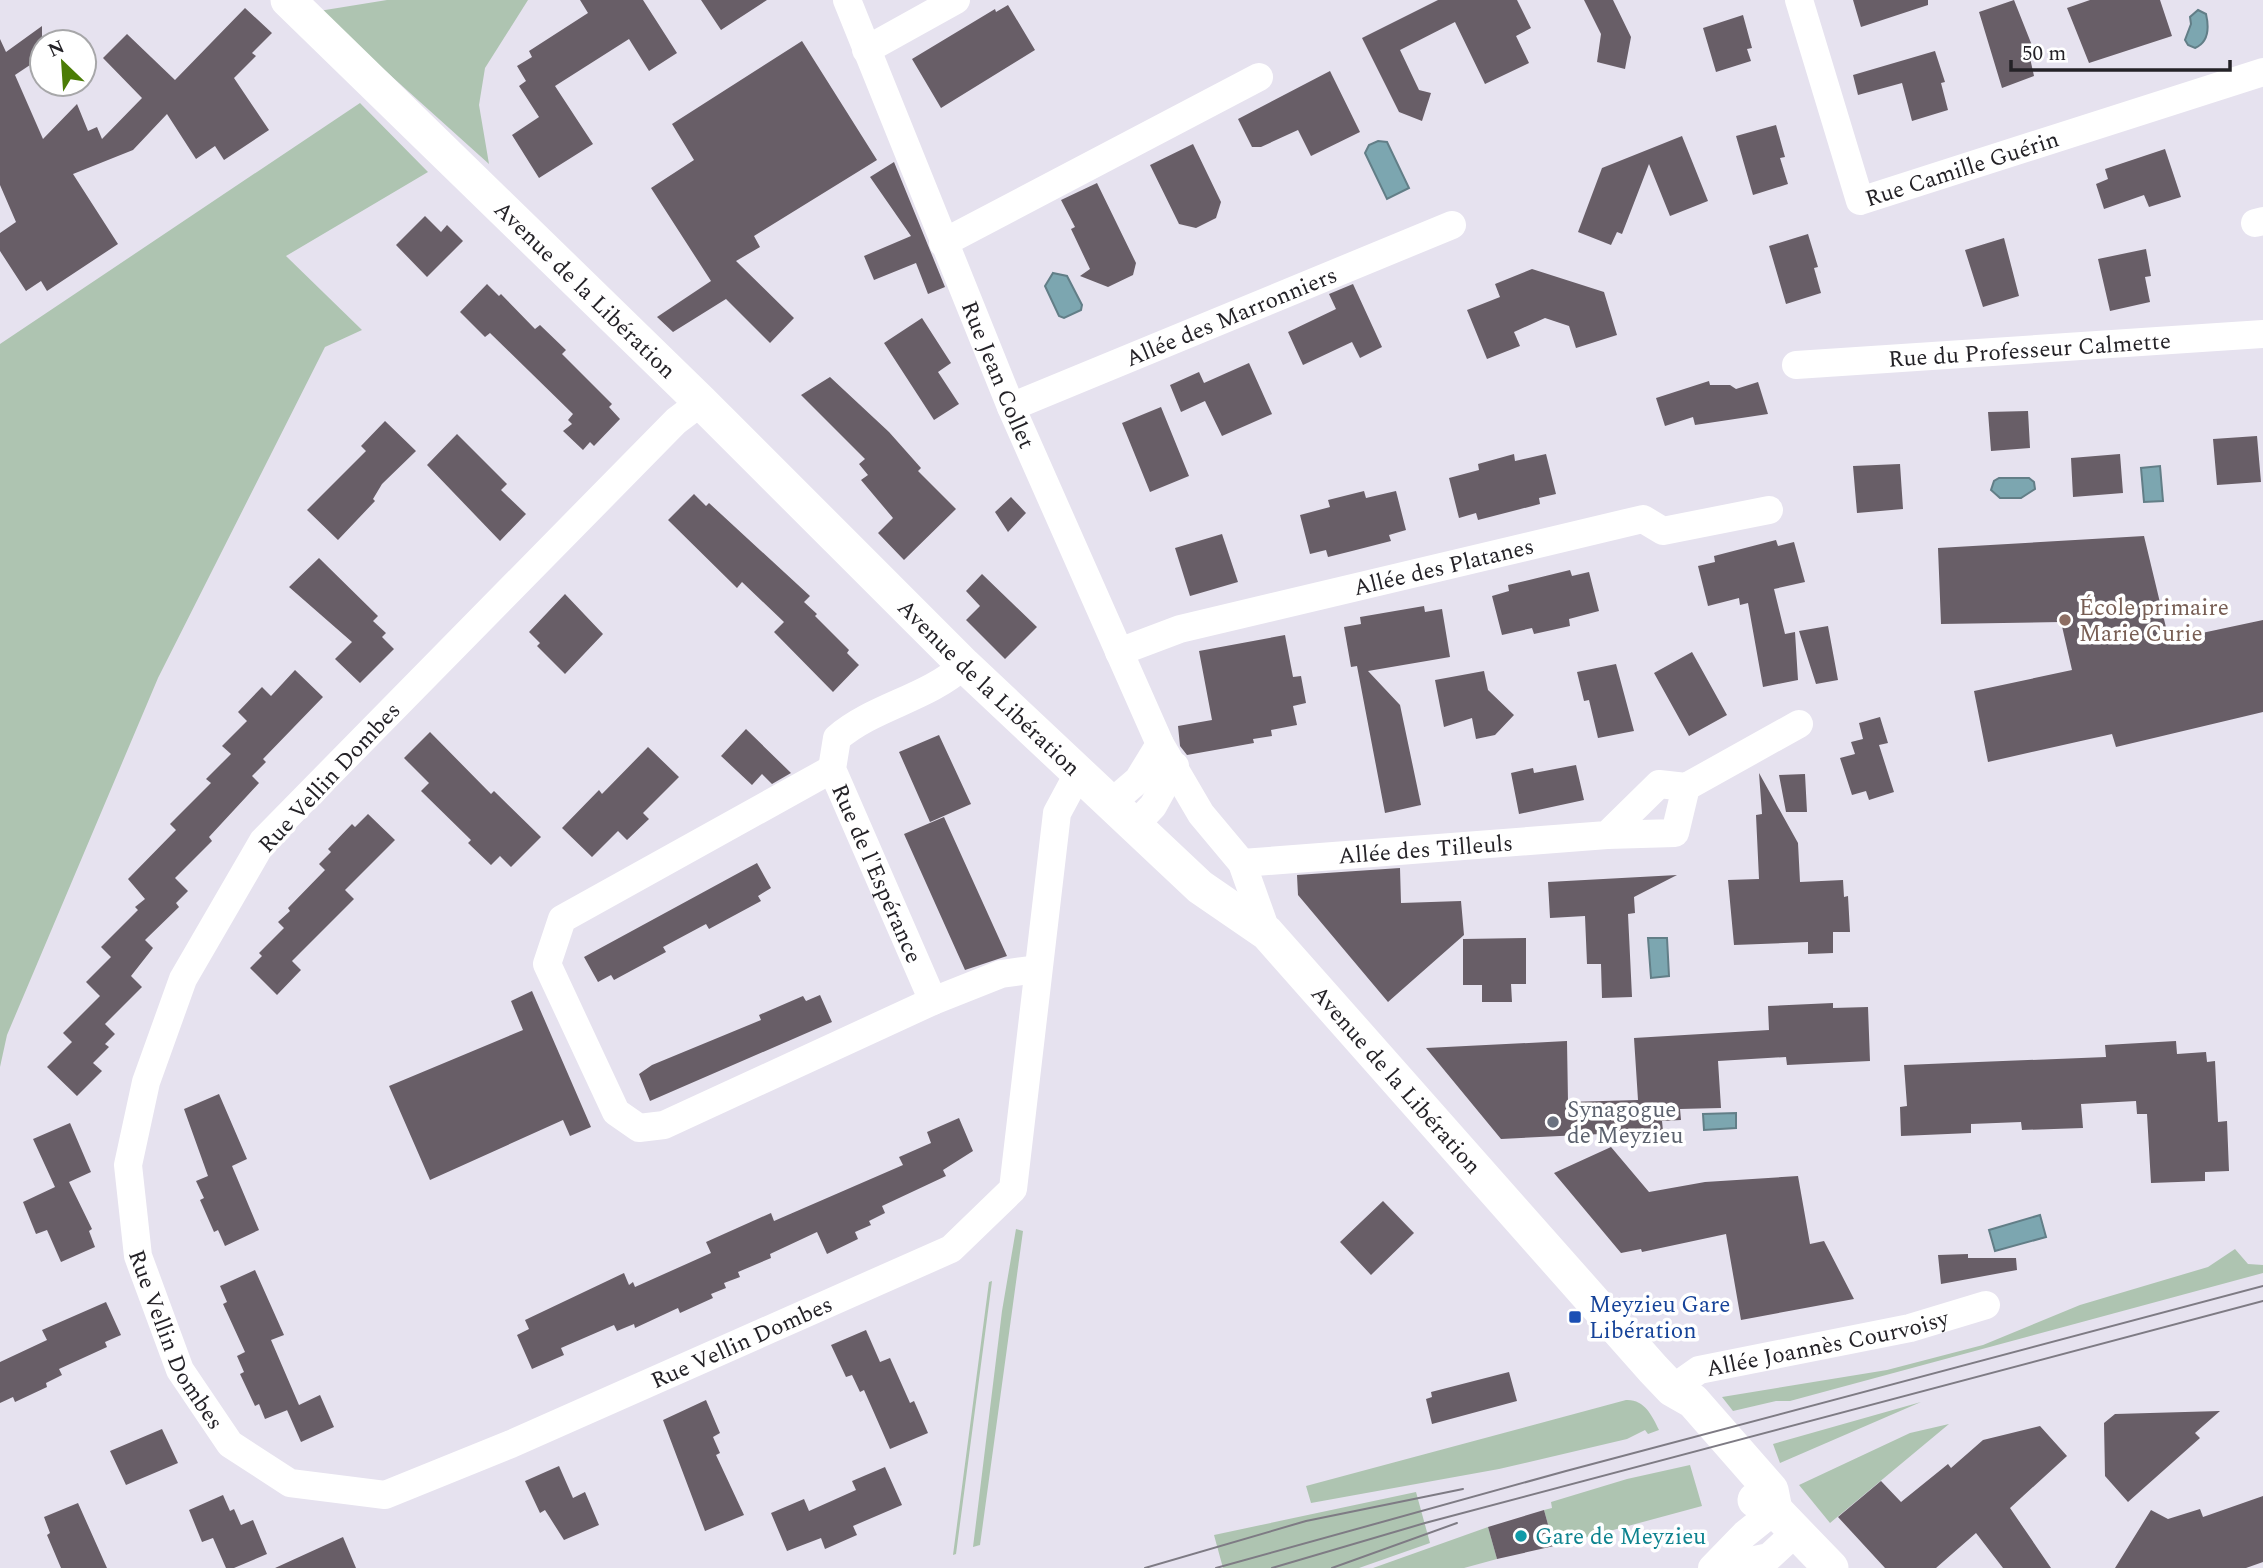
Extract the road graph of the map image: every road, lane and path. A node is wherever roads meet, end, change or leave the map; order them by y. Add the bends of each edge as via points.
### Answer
1 (288, 0) edge
2 (847, 0) edge
3 (956, 0) edge
4 (1799, 0) edge
5 (866, 50) junction
6 (2263, 72) edge
7 (1259, 77) dead end
8 (1452, 225) dead end
9 (943, 243) junction
10 (2263, 334) edge
11 (1796, 365) dead end
12 (701, 402) junction
13 (1011, 407) junction
14 (1769, 510) dead end
15 (1119, 652) junction
16 (964, 665) junction
17 (1799, 724) dead end
18 (1167, 755) junction
19 (832, 769) junction
20 (1078, 774) junction
21 (1686, 787) junction
22 (1122, 815) junction
23 (1607, 835) junction
24 (1242, 863) junction
25 (1267, 933) junction
26 (1038, 969) junction
27 (933, 1001) junction
28 (1986, 1305) dead end
29 (1672, 1389) junction
30 (1785, 1521) junction
31 (1712, 1568) edge
32 (1718, 1568) edge
33 (1831, 1568) edge

1 - 12 street, Avenue de la Libération
2 - 5 street, Rue Jean Collet
3 - 5 street
4 - 6 street, Rue Camille Guérin via 1860,201
5 - 9 street, Rue Jean Collet
7 - 9 street
8 - 13 street, Allée des Marronniers
9 - 13 street, Rue Jean Collet
10 - 11 street, Rue du Professeur Calmette
12 - 16 street, Avenue de la Libération
12 - 26 street, Rue Vellin Dombes via 676,421 263,841 183,979 146,1082 128,1165 138,1256 180,1370 230,1444 290,1483 385,1495 951,1249 1013,1189
13 - 15 street, Rue Jean Collet
14 - 15 street, Allée des Platanes via 1663,531 1643,519 1180,629
15 - 18 street, Rue Jean Collet
16 - 19 street, Rue de l'Espérance via 947,680 856,722 836,738
16 - 20 street, Avenue de la Libération
17 - 21 street
18 - 22 street via 1153,806
18 - 24 street, Rue Jean Collet via 1200,814
19 - 27 street, Rue de l'Espérance
19 - 27 street via 562,919 547,964 616,1112 639,1128 664,1125
20 - 22 street, Avenue de la Libération
20 - 26 street, Rue Vellin Dombes via 1057,813
21 - 23 street via 1659,784
21 - 23 street, Allée des Tilleuls via 1675,833
22 - 25 street, Avenue de la Libération via 1200,887
23 - 24 street, Allée des Tilleuls
24 - 25 street, Rue Jean Collet
25 - 29 street, Avenue de la Libération
26 - 27 street via 1001,974
28 - 29 street, Allée Joannès Courvoisy via 1910,1328 1699,1370
29 - 30 street, Avenue de la Libération via 1681,1413 1751,1498
30 - 31 street via 1745,1534
30 - 32 street via 1769,1557
30 - 33 street, Avenue de la Libération

